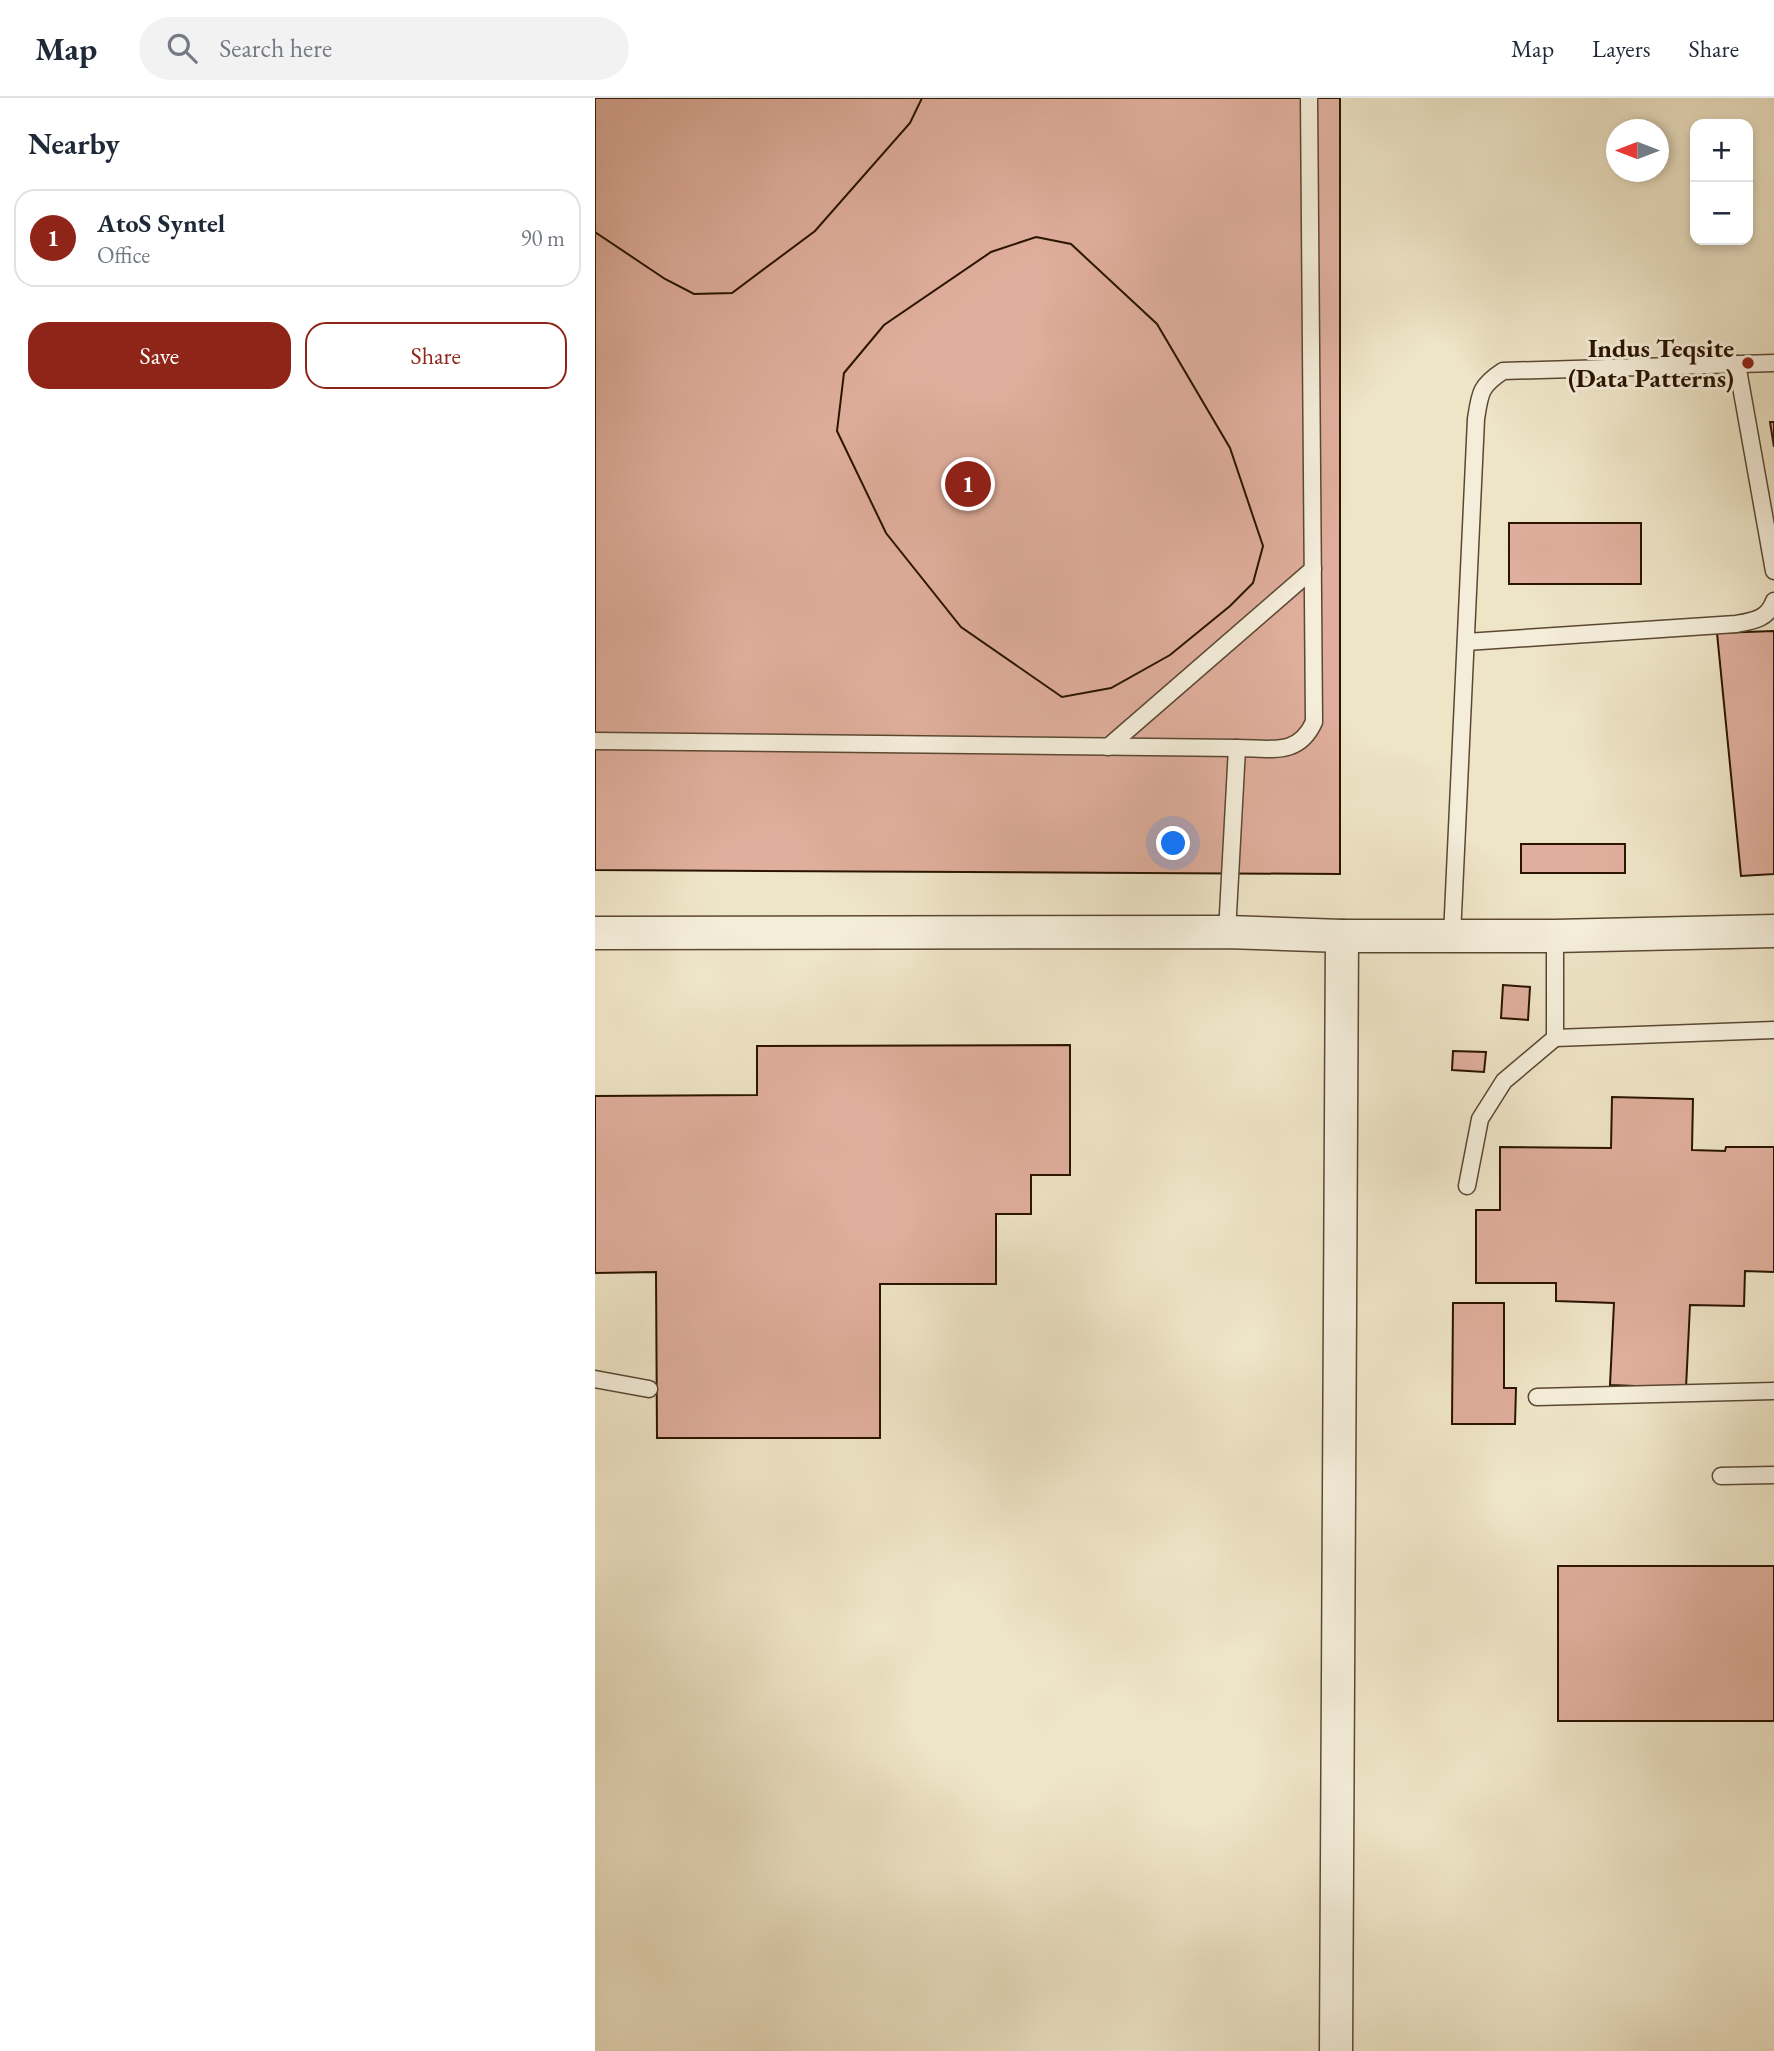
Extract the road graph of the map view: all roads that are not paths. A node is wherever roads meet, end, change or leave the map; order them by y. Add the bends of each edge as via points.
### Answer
1 (1309, 98) edge
2 (1774, 363) edge
3 (1737, 365) junction
4 (1313, 569) junction
5 (1774, 571) edge
6 (1774, 601) edge
7 (1466, 642) junction
8 (595, 741) edge
9 (1108, 747) junction
10 (1237, 748) junction
11 (1774, 931) edge
12 (1227, 932) junction
13 (595, 933) edge
14 (1342, 936) junction
15 (1452, 936) junction
16 (1555, 936) junction
17 (1774, 1031) edge
18 (1555, 1038) junction
19 (1467, 1186) dead end
20 (595, 1379) edge
21 (649, 1389) dead end
22 (1774, 1391) edge
23 (1537, 1397) dead end
24 (1774, 1475) edge
25 (1721, 1476) dead end
26 (1336, 2051) edge

1 - 4 lane
2 - 3 lane
3 - 5 lane
3 - 7 lane via 1503,371 1486,382 1476,419
4 - 9 lane
4 - 10 lane via 1314,722 1299,744
6 - 7 lane via 1759,620 1736,624
7 - 15 lane
8 - 9 lane
9 - 10 lane
10 - 12 lane
11 - 16 street
12 - 13 street
12 - 14 street
14 - 15 street
14 - 26 street
15 - 16 street
16 - 18 lane
17 - 18 lane
18 - 19 lane via 1504,1081 1480,1119
20 - 21 lane
22 - 23 lane
24 - 25 lane

